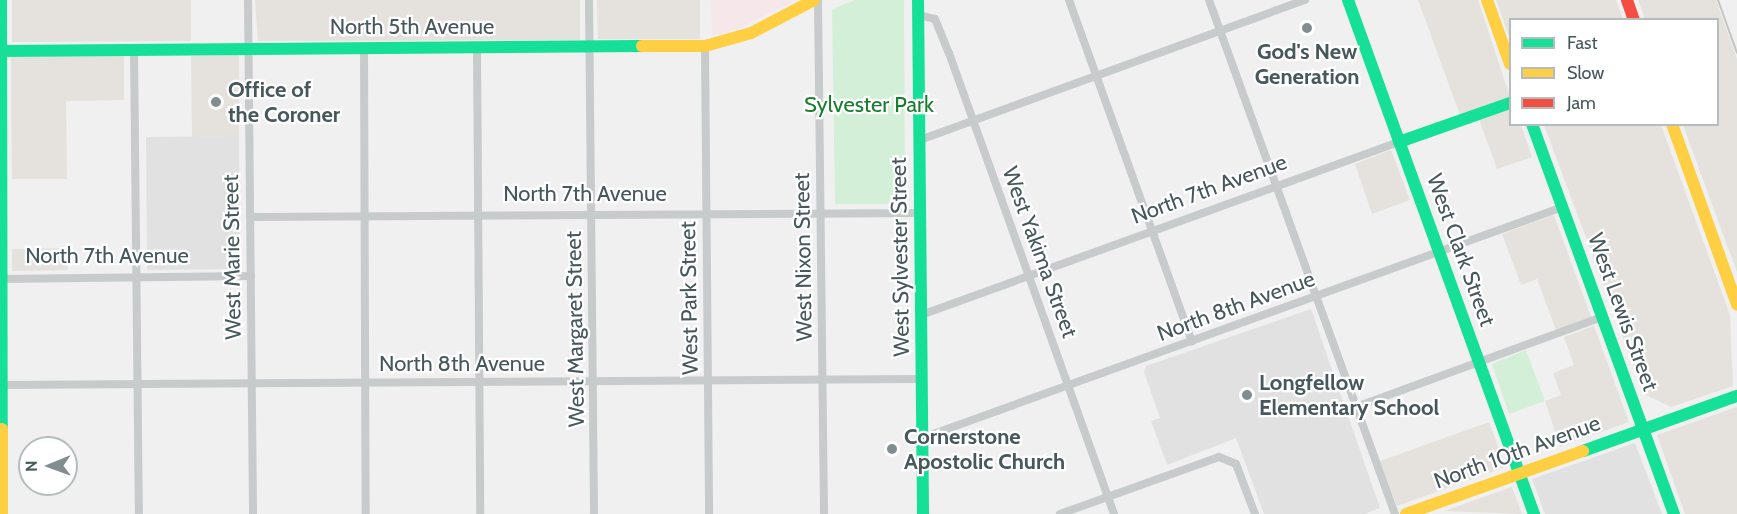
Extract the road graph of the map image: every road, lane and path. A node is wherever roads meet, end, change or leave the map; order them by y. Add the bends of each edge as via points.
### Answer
1 (2, 0) edge
2 (248, 0) edge
3 (589, 0) edge
4 (816, 0) edge
5 (918, 0) edge
6 (1069, 0) edge
7 (1209, 0) edge
8 (1305, 0) edge
9 (1348, 0) edge
10 (1487, 0) edge
11 (1627, 0) edge
12 (918, 15) junction
13 (1633, 18) edge
14 (1220, 31) junction
15 (705, 46) junction
16 (477, 47) junction
17 (590, 47) junction
18 (364, 48) junction
19 (134, 49) junction
20 (248, 49) junction
21 (0, 51) edge
22 (1509, 61) edge
23 (1096, 76) junction
24 (1509, 103) edge
25 (973, 120) junction
26 (1534, 126) edge
27 (1673, 126) edge
28 (920, 140) junction
29 (1400, 142) junction
30 (1276, 187) junction
31 (1563, 207) junction
32 (920, 213) junction
33 (820, 214) junction
34 (591, 215) junction
35 (706, 215) junction
36 (478, 216) junction
37 (364, 217) junction
38 (250, 218) junction
39 (1153, 232) junction
40 (1439, 252) junction
41 (250, 276) junction
42 (1029, 276) junction
43 (137, 277) junction
44 (1, 279) edge
45 (1316, 296) junction
46 (1737, 304) edge
47 (921, 315) junction
48 (1602, 317) junction
49 (1192, 341) junction
50 (1479, 362) junction
51 (822, 379) junction
52 (922, 379) junction
53 (708, 380) junction
54 (593, 381) junction
55 (365, 382) junction
56 (479, 382) junction
57 (252, 383) junction
58 (138, 384) junction
59 (2, 385) junction
60 (1068, 386) junction
61 (1737, 396) edge
62 (1356, 407) junction
63 (1642, 429) junction
64 (922, 438) junction
65 (1520, 473) junction
66 (1108, 497) junction
67 (1, 511) edge
68 (140, 514) edge
69 (253, 514) edge
70 (366, 514) edge
71 (480, 514) edge
72 (594, 514) edge
73 (709, 514) edge
74 (824, 514) edge
75 (923, 514) edge
76 (1060, 514) edge
77 (1114, 514) edge
78 (1255, 514) edge
79 (1395, 514) edge
80 (1406, 514) edge
81 (1534, 514) edge
82 (1674, 514) edge

1 - 21 street
2 - 20 street, West Marie Street
3 - 17 street, West Margaret Street
4 - 15 street, North 5th Avenue via 751,33
4 - 33 street, West Nixon Street
5 - 12 street, West Sylvester Street
6 - 23 street
7 - 14 street
8 - 14 street
9 - 29 street, West Clark Street
10 - 22 street
11 - 13 street
12 - 25 street, West Yakima Street via 935,19
12 - 28 street, West Sylvester Street
14 - 23 street
14 - 30 street
15 - 17 street, North 5th Avenue
15 - 35 street, West Park Street
16 - 17 street, North 5th Avenue
16 - 18 street, North 5th Avenue
16 - 36 street
17 - 34 street, West Margaret Street
18 - 20 street, North 5th Avenue
18 - 37 street
19 - 20 street, North 5th Avenue
19 - 21 street, North 5th Avenue
19 - 43 street
20 - 38 street, West Marie Street
21 - 44 street
23 - 25 street
23 - 39 street
24 - 29 street, North 7th Avenue
25 - 28 street
25 - 42 street, West Yakima Street
26 - 31 street, West Lewis Street
27 - 46 street
28 - 32 street, West Sylvester Street
29 - 30 street, North 7th Avenue
29 - 40 street, West Clark Street
30 - 39 street, North 7th Avenue
30 - 45 street
31 - 40 street, North 8th Avenue
31 - 48 street, West Lewis Street
32 - 33 street, North 7th Avenue
32 - 47 street, West Sylvester Street
33 - 35 street, North 7th Avenue
33 - 51 street, West Nixon Street
34 - 35 street, North 7th Avenue
34 - 36 street, North 7th Avenue
34 - 54 street, West Margaret Street
35 - 53 street, West Park Street
36 - 37 street, North 7th Avenue
36 - 56 street
37 - 38 street, North 7th Avenue
37 - 55 street
38 - 41 street, West Marie Street
39 - 42 street, North 7th Avenue
39 - 49 street
40 - 45 street, North 8th Avenue
40 - 50 street, West Clark Street
41 - 43 street, North 7th Avenue
41 - 57 street, West Marie Street
42 - 47 street, North 7th Avenue
42 - 60 street, West Yakima Street
43 - 44 street, North 7th Avenue
43 - 58 street
44 - 59 street
45 - 49 street, North 8th Avenue
45 - 62 street
47 - 52 street, West Sylvester Street
48 - 50 street
48 - 63 street, West Lewis Street
49 - 60 street, North 8th Avenue
50 - 62 street
50 - 65 street, West Clark Street
51 - 52 street, North 8th Avenue
51 - 53 street, North 8th Avenue
51 - 74 street, West Nixon Street
52 - 64 street, West Sylvester Street
53 - 54 street, North 8th Avenue
53 - 73 street, West Park Street
54 - 56 street, North 8th Avenue
54 - 72 street, West Margaret Street
55 - 56 street, North 8th Avenue
55 - 57 street, North 8th Avenue
55 - 70 street
56 - 71 street
57 - 58 street, North 8th Avenue
57 - 69 street, West Marie Street
58 - 59 street, North 8th Avenue
58 - 68 street
59 - 67 street
60 - 64 street, North 8th Avenue
60 - 66 street, West Yakima Street
61 - 63 street, North 10th Avenue
62 - 79 street
63 - 65 street, North 10th Avenue
63 - 82 street, West Lewis Street
64 - 75 street, West Sylvester Street
65 - 80 street, North 10th Avenue
65 - 81 street, West Clark Street
66 - 76 street
66 - 77 street, West Yakima Street
66 - 78 street via 1215,458 1229,459 1238,469

